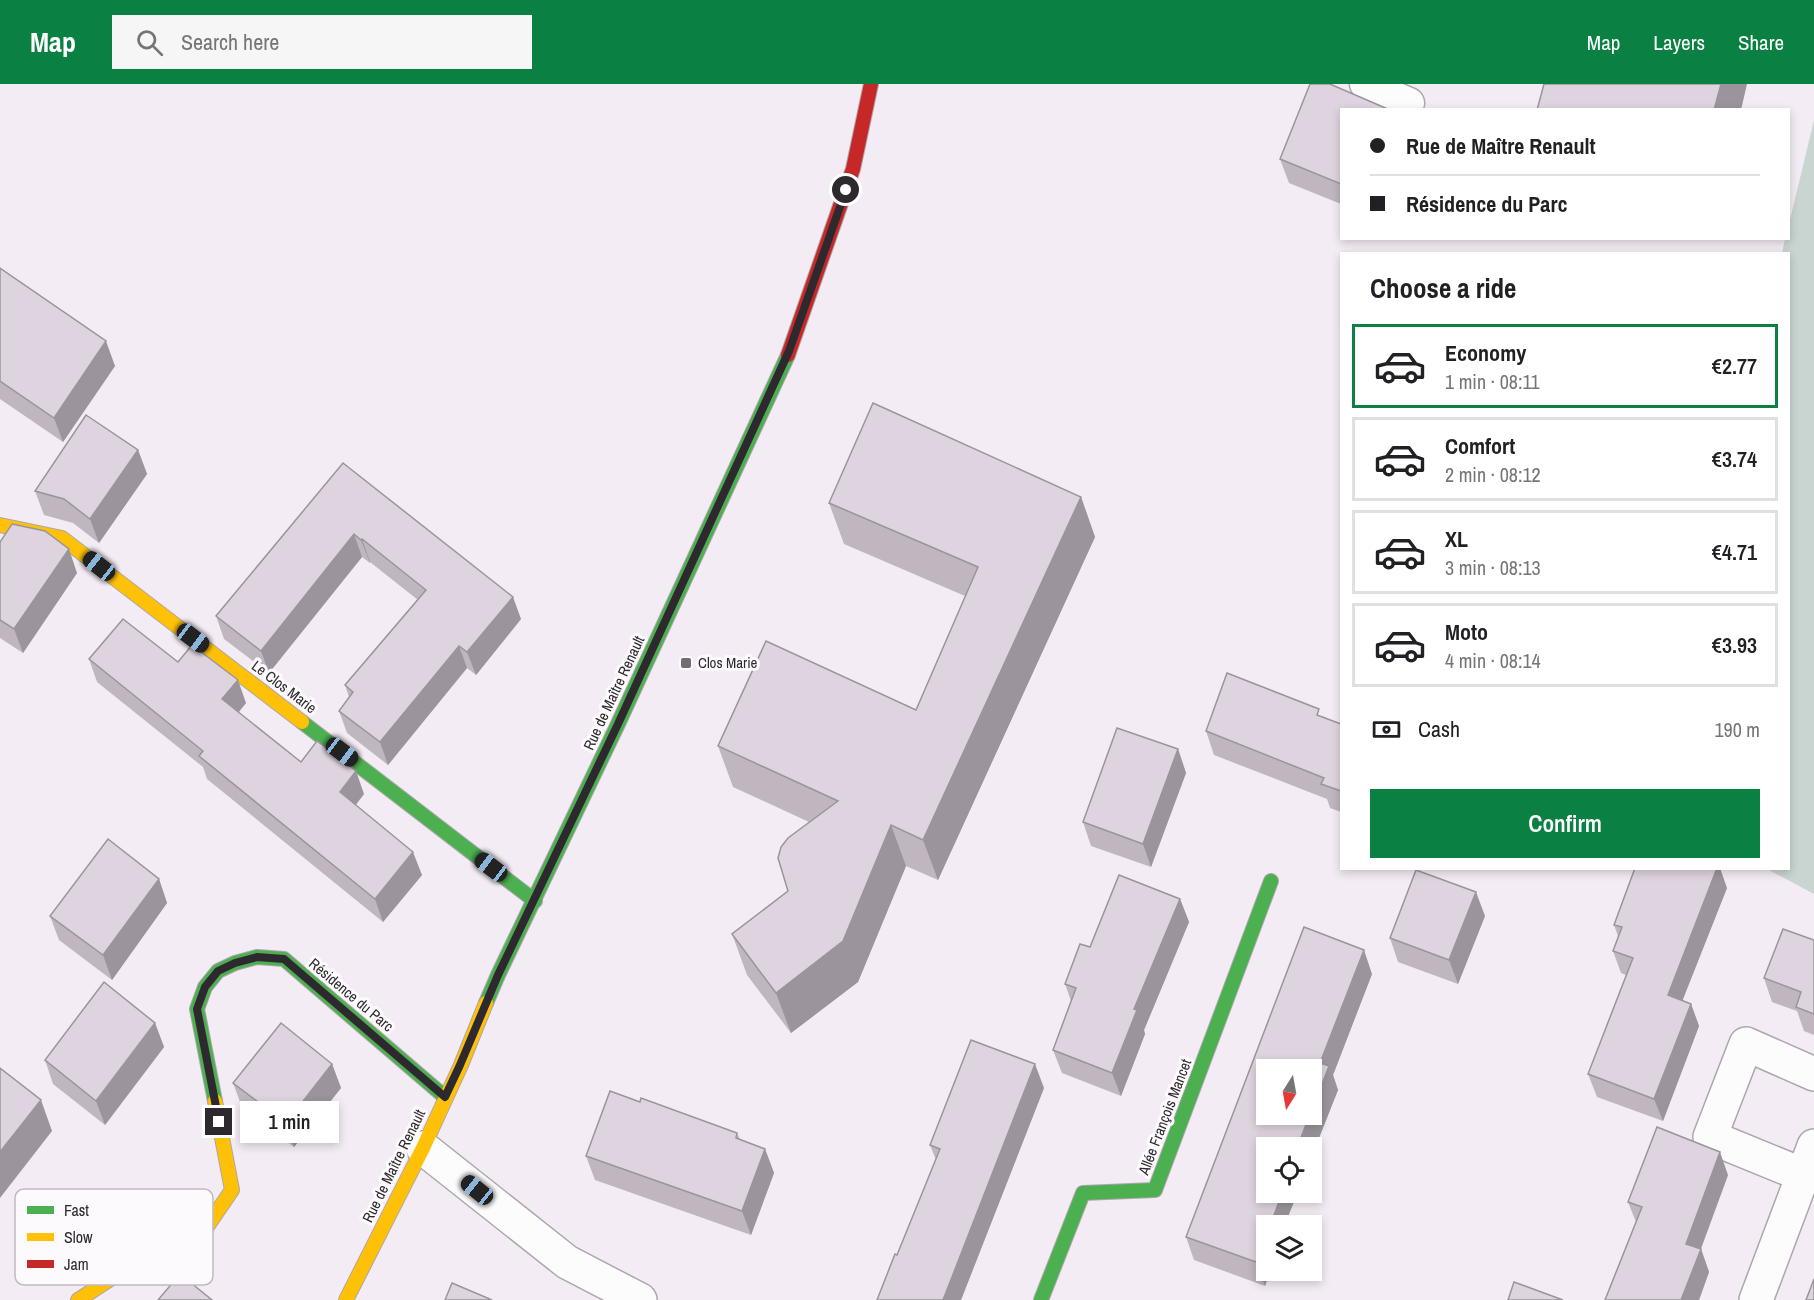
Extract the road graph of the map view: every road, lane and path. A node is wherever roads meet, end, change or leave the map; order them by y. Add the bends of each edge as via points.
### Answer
1 (871, 84) edge
2 (1365, 84) edge
3 (1409, 103) dead end
4 (0, 525) edge
5 (1271, 881) dead end
6 (535, 901) junction
7 (1814, 1074) edge
8 (445, 1097) junction
9 (423, 1148) junction
10 (1808, 1160) edge
11 (213, 1219) edge
12 (101, 1285) edge
13 (78, 1300) edge
14 (346, 1300) edge
15 (640, 1300) edge
16 (1041, 1300) edge
17 (1756, 1300) edge

1 - 6 street, Rue de Maître Renault via 853,170 789,351
2 - 3 lane
4 - 6 street, Le Clos Marie via 62,538
5 - 16 street, Allée François Mancet via 1155,1190 1083,1193
6 - 8 street, Rue de Maître Renault
7 - 10 street via 1746,1044 1710,1137
8 - 9 street, Rue de Maître Renault
8 - 11 street, Résidence du Parc via 284,959 257,957 218,971 205,987 197,1009 232,1191
9 - 14 street, Rue de Maître Renault
9 - 15 street via 567,1262
10 - 17 street
12 - 13 street, Résidence du Parc

